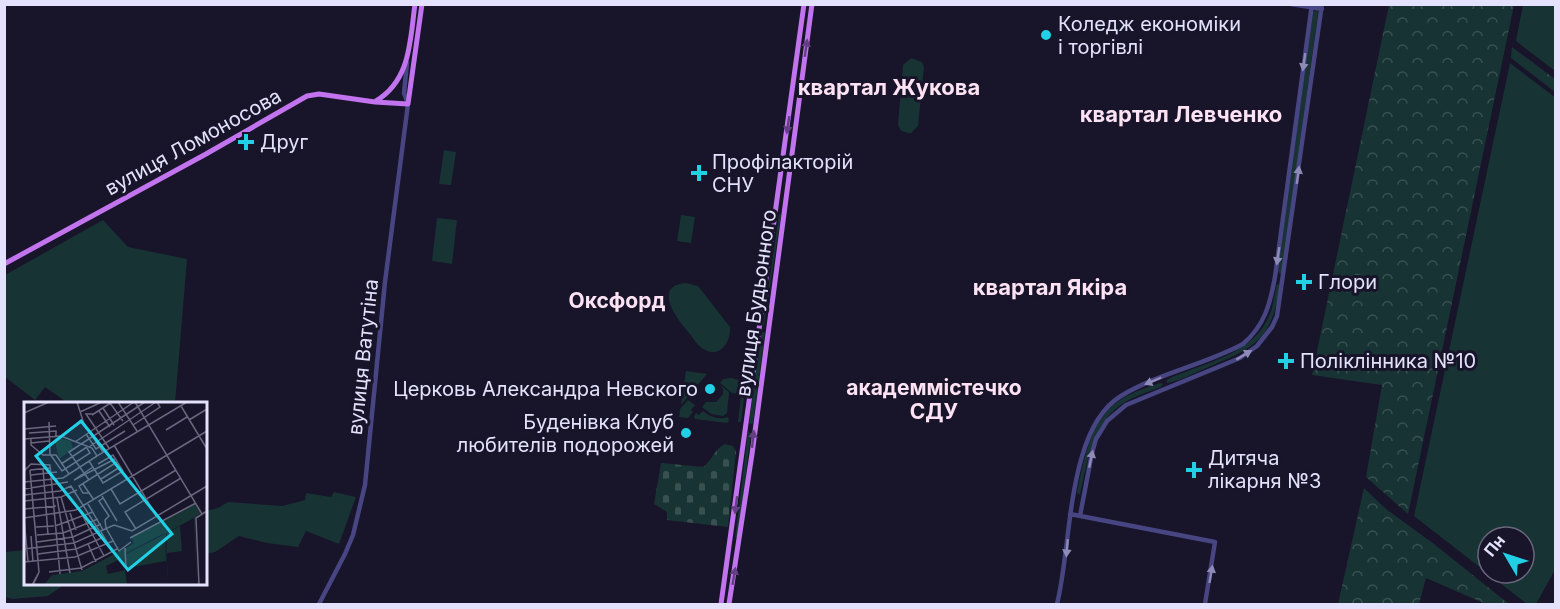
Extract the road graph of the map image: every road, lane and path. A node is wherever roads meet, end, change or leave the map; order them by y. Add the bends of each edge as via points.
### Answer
1 (415, 4) edge
2 (422, 4) edge
3 (804, 4) edge
4 (812, 4) edge
5 (1291, 4) edge
6 (1312, 6) edge
7 (1322, 7) edge
8 (407, 63) junction
9 (375, 102) junction
10 (408, 104) junction
11 (4, 264) edge
12 (759, 328) junction
13 (767, 329) junction
14 (1070, 514) junction
15 (1080, 516) junction
16 (318, 604) edge
17 (721, 604) edge
18 (729, 604) edge
19 (1057, 604) edge
20 (1205, 604) edge

1 - 8 main road, вулиця Ватутіна
2 - 10 main road, вулиця Ватутіна
3 -> 12 main road, вулиця Будьонного
13 -> 4 main road, вулиця Будьонного
5 - 6 street
6 - 7 street
6 -> 14 street via 1267,314 1243,344 1133,390 1107,407 1085,444
15 -> 7 street via 1094,446 1107,421 1126,405 1240,358 1257,346 1272,327 1277,316
8 - 9 main road via 388,93
8 - 10 street, вулиця Ватутіна via 404,93
9 - 10 main road, вулиця Ломоносова
9 - 11 main road, вулиця Ломоносова via 319,94 307,96
10 - 16 street, вулиця Ватутіна via 365,485 352,535
12 - 13 main road
12 -> 17 main road, вулиця Будьонного
18 -> 13 main road, вулиця Будьонного
14 - 15 street
14 -> 19 street
20 -> 15 street via 1215,542

